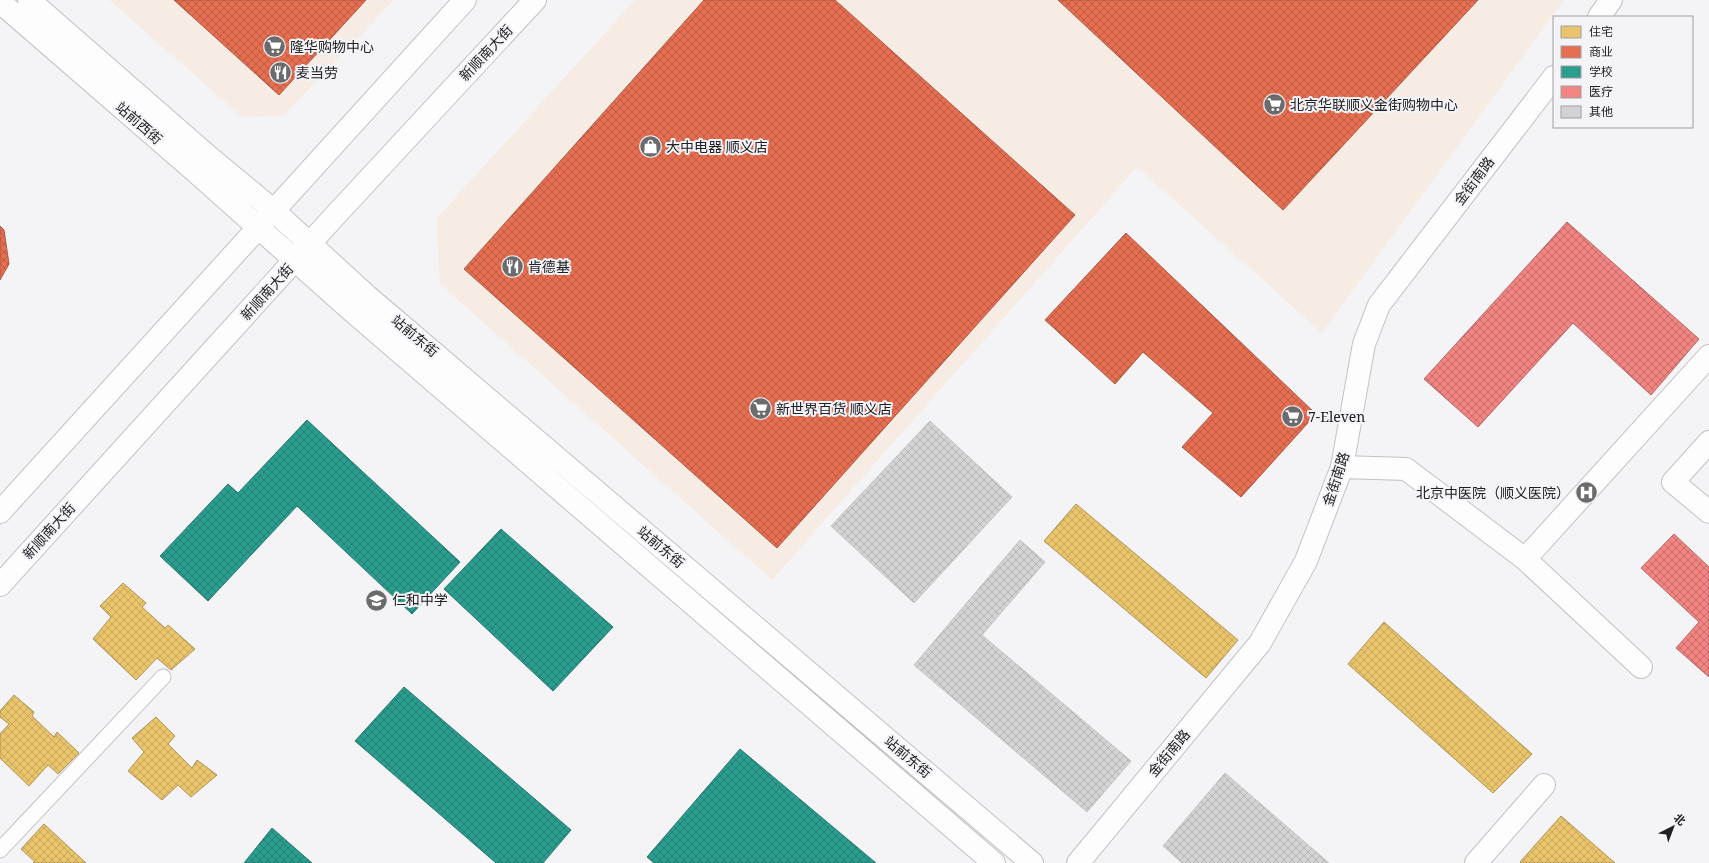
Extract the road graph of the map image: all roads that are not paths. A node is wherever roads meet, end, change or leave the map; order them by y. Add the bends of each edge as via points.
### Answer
1 (30, 0) edge
2 (465, 0) edge
3 (535, 0) edge
4 (1612, 0) edge
5 (0, 2) edge
6 (1600, 16) edge
7 (1553, 78) edge
8 (274, 211) junction
9 (259, 228) junction
10 (293, 228) joint
11 (310, 243) junction
12 (277, 244) joint
13 (295, 260) junction
14 (1709, 356) edge
15 (1709, 442) edge
16 (1342, 467) junction
17 (0, 512) edge
18 (1709, 512) edge
19 (1525, 559) junction
20 (0, 585) edge
21 (1641, 667) dead end
22 (163, 677) dead end
23 (1544, 785) dead end
24 (0, 850) edge
25 (994, 863) edge
26 (1032, 863) edge
27 (1078, 863) edge
28 (1476, 863) edge

1 - 8 street, 站前西街
2 - 8 street
3 - 11 street, 新顺南大街
4 - 6 street
5 - 9 street, 站前西街
7 - 16 street, 金街南路 via 1379,305 1364,344
8 - 9 street
8 - 10 street, 站前西街
9 - 12 street, 站前西街
9 - 17 street
10 - 11 street, 站前东街
11 - 13 street, 新顺南大街
11 - 26 street, 站前东街 via 373,301
12 - 13 street, 站前东街
13 - 20 street, 新顺南大街
13 - 25 street, 站前东街
14 - 19 street
15 - 18 street via 1673,482
16 - 19 street via 1406,469
16 - 27 street, 金街南路 via 1306,561 1260,644
19 - 21 street
22 - 24 lane
23 - 28 street

